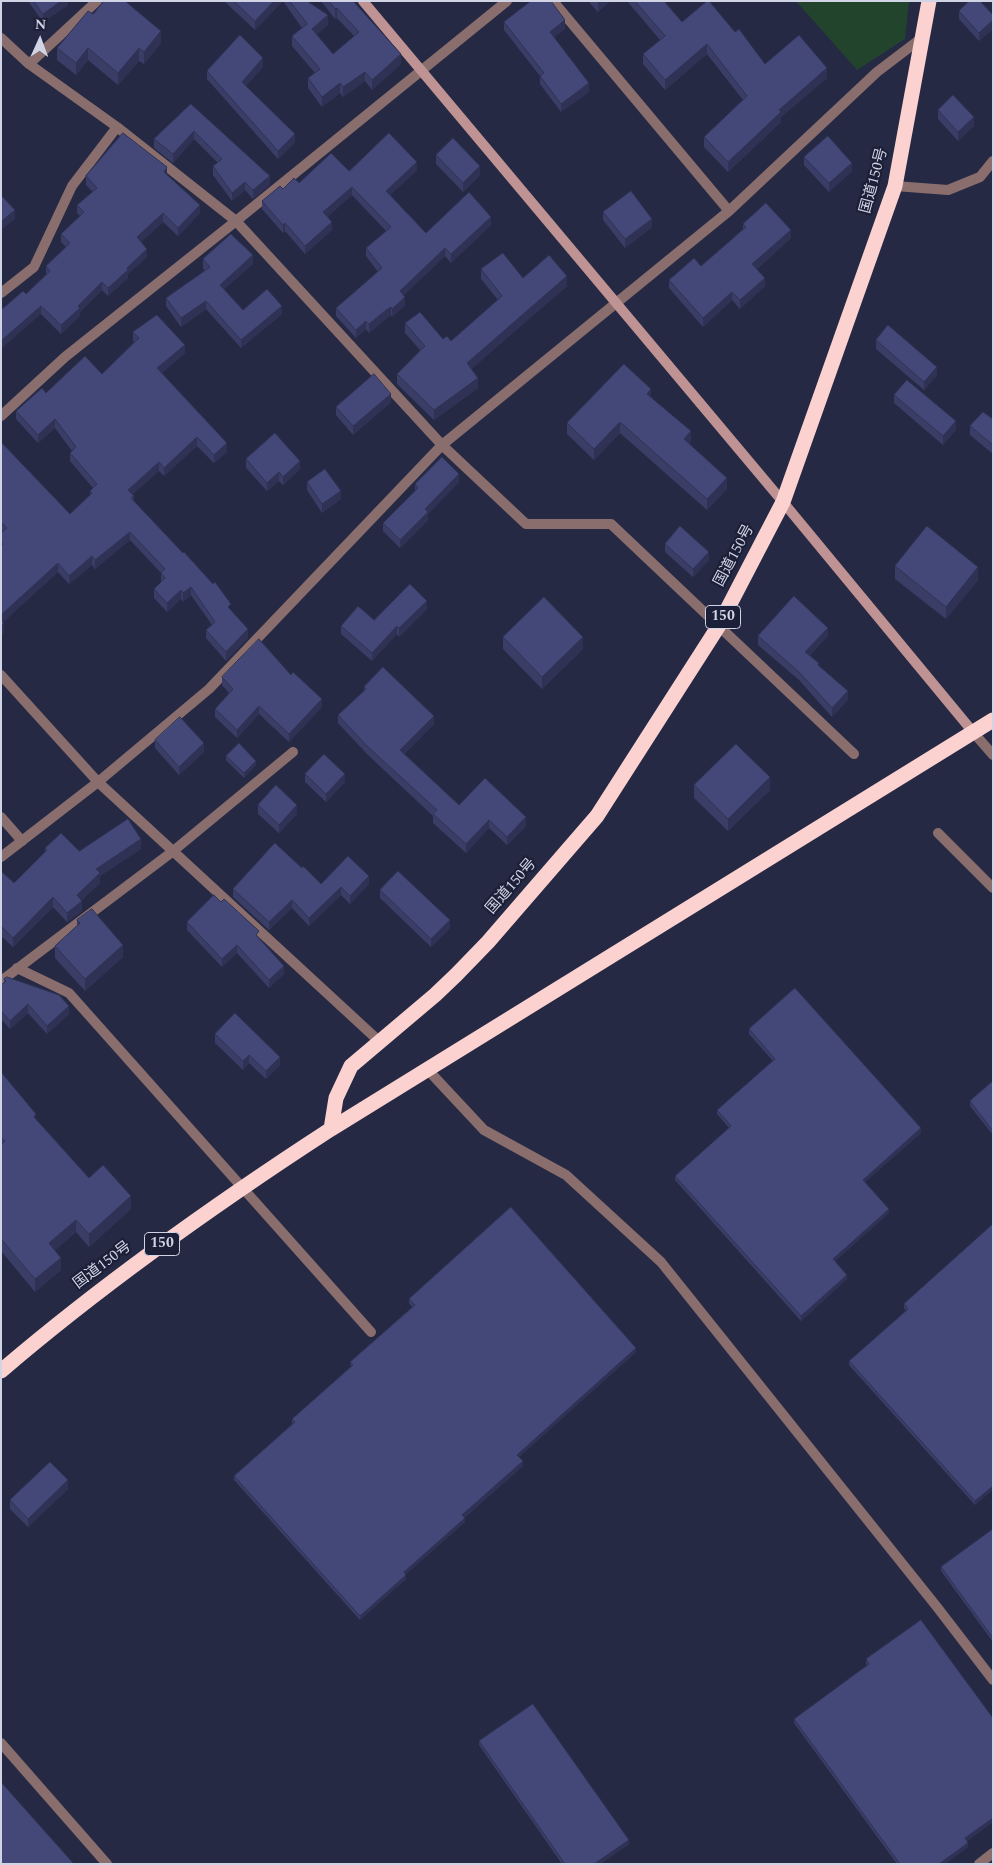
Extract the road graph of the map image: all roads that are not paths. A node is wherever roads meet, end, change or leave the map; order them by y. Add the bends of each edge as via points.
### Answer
1 (97, 1) edge
2 (363, 1) edge
3 (507, 1) edge
4 (552, 1) edge
5 (929, 1) edge
6 (923, 37) junction
7 (1, 38) edge
8 (29, 64) junction
9 (421, 71) junction
10 (118, 126) junction
11 (993, 161) edge
12 (895, 186) junction
13 (728, 211) junction
14 (236, 221) junction
15 (1, 294) edge
16 (615, 302) junction
17 (1, 416) edge
18 (442, 445) junction
19 (783, 502) junction
20 (718, 627) junction
21 (1, 675) edge
22 (993, 720) edge
23 (973, 732) junction
24 (293, 752) dead end
25 (854, 754) dead end
26 (993, 755) edge
27 (98, 782) junction
28 (1, 817) edge
29 (938, 833) dead end
30 (22, 841) junction
31 (172, 852) junction
32 (1, 857) edge
33 (993, 888) edge
34 (17, 968) junction
35 (3, 976) edge
36 (380, 1042) junction
37 (427, 1070) junction
38 (331, 1129) junction
39 (241, 1188) junction
40 (371, 1332) dead end
41 (1, 1371) edge
42 (993, 1680) edge
43 (1, 1743) edge
44 (993, 1853) edge
45 (106, 1864) edge
46 (979, 1864) edge

1 - 8 street
2 - 9 street
3 - 9 street
4 - 13 street
5 - 6 highway, 国道150号 / 150
6 - 12 highway, 国道150号 / 150
6 - 13 street via 877,72
7 - 8 street
8 - 10 street
9 - 14 street
9 - 16 street
10 - 14 street
10 - 15 street via 72,186 34,267
11 - 12 street via 980,177 948,190
12 - 19 highway, 国道150号 / 150
13 - 16 street
14 - 17 street via 65,357
14 - 18 street
16 - 18 street
16 - 19 street
18 - 20 street via 526,524 611,524
18 - 27 street via 209,688
19 - 20 highway, 国道150号 / 150
19 - 23 street
20 - 25 street
20 - 36 highway, 国道150号 / 150 via 597,816 488,942 435,995
21 - 27 street
22 - 23 highway, 国道150号 / 150
23 - 26 street
23 - 37 highway, 国道150号 / 150
24 - 31 street
27 - 30 street
27 - 31 street
28 - 30 street
29 - 33 street
30 - 32 street
31 - 34 street
31 - 36 street
34 - 35 street
34 - 39 street via 69,993
36 - 38 highway, 国道150号 / 150 via 351,1066 336,1098
37 - 38 highway, 国道150号 / 150
37 - 42 street via 484,1130 566,1175 661,1262
38 - 39 highway, 国道150号 / 150
39 - 40 street
39 - 41 highway, 国道150号 / 150 via 136,1262
43 - 45 street
44 - 46 street

